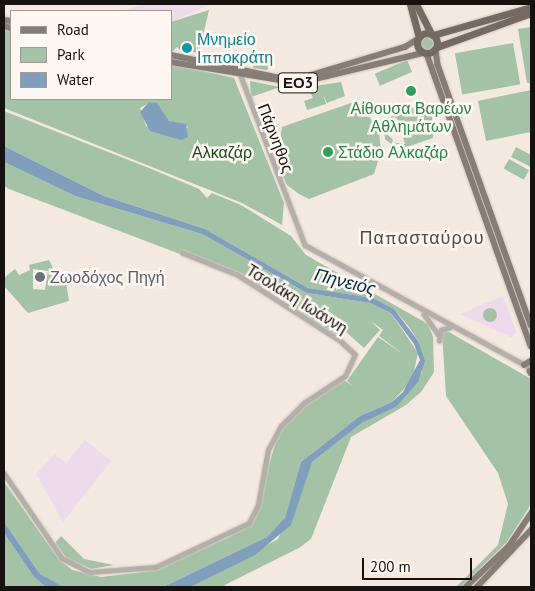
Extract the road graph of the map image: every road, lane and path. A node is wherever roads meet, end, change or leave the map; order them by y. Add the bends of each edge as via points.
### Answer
1 (410, 4) edge
2 (416, 4) edge
3 (531, 7) edge
4 (531, 13) edge
5 (485, 25) junction
6 (419, 38) junction
7 (437, 40) junction
8 (425, 53) junction
9 (172, 55) edge
10 (172, 62) edge
11 (225, 70) junction
12 (239, 74) junction
13 (182, 253) dead end
14 (422, 311) junction
15 (531, 326) edge
16 (452, 327) junction
17 (438, 334) dead end
18 (438, 340) dead end
19 (531, 346) edge
20 (531, 361) edge
21 (518, 362) junction
22 (524, 365) junction
23 (531, 371) edge
24 (4, 473) edge
25 (531, 513) edge
26 (531, 530) edge
27 (466, 587) edge
28 (478, 587) edge

1 - 6 highway
2 - 7 highway
3 - 5 highway, ΕΟ3
4 - 5 highway, ΕΟ3
5 - 7 highway, ΕΟ3
6 - 7 highway, ΕΟ3
6 - 8 highway
6 - 12 main road, ΕΟ3 via 405,47 312,76 284,78
7 - 8 highway, ΕΟ3
7 - 15 main road via 438,65
8 - 12 main road, ΕΟ3 via 402,54 312,82 280,83
8 - 19 main road
9 - 11 main road, ΕΟ3
10 - 11 main road, ΕΟ3
11 - 12 main road, ΕΟ3
12 - 14 street, Πάρνηθος via 289,208 309,249
13 - 24 street, Τσολάκη Ιωάννη via 237,276 282,303 346,345 355,361 345,376 304,402 280,426 265,459 256,512 240,529 156,567 126,572 77,568 50,542
14 - 16 street
14 - 17 street
16 - 18 street via 441,329
16 - 21 street
20 - 22 main road
21 - 22 street
21 - 23 street
22 - 23 street
25 - 27 main road via 508,546
26 - 28 main road

